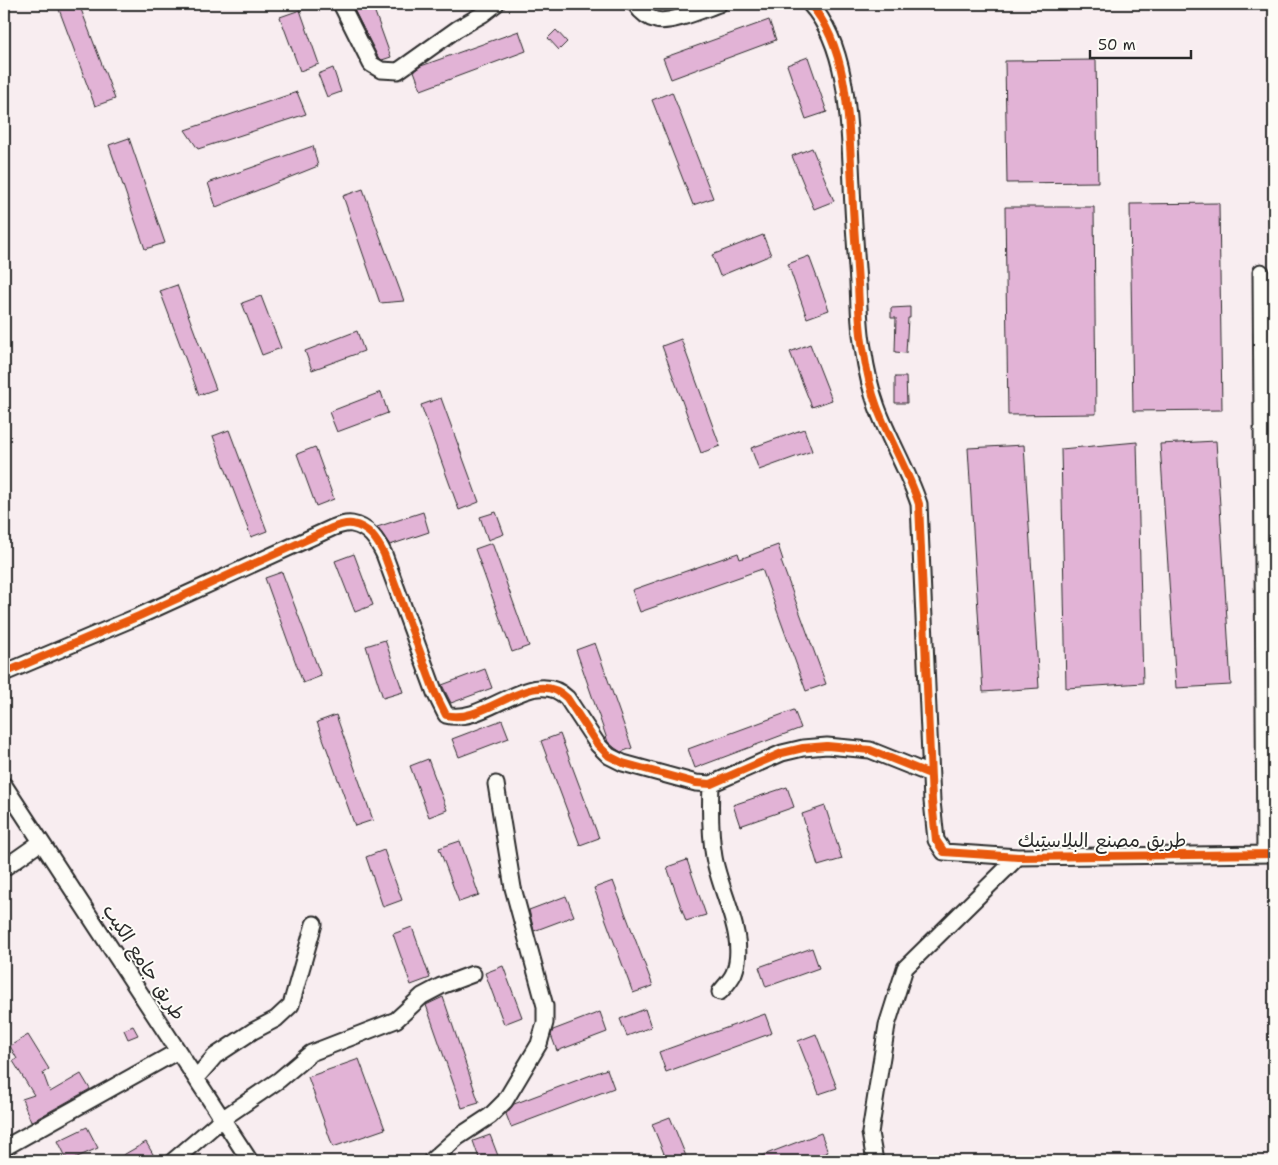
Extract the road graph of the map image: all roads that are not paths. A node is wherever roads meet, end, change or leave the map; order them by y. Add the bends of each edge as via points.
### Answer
1 (341, 4) edge
2 (496, 4) edge
3 (634, 4) edge
4 (720, 4) edge
5 (810, 4) edge
6 (1261, 272) dead end
7 (4, 673) edge
8 (930, 774) junction
9 (496, 784) dead end
10 (711, 784) junction
11 (4, 785) edge
12 (41, 842) junction
13 (1270, 854) edge
14 (1018, 857) junction
15 (4, 868) edge
16 (314, 924) dead end
17 (473, 974) dead end
18 (720, 992) dead end
19 (178, 1051) junction
20 (196, 1078) junction
21 (222, 1119) junction
22 (4, 1148) edge
23 (173, 1161) edge
24 (250, 1161) edge
25 (431, 1161) edge
26 (875, 1161) edge

1 - 2 street via 371,64 389,72 398,71
3 - 4 street via 641,13 655,20 668,21
5 - 8 street via 825,23 832,39 848,105 862,345 868,379 876,406 912,480 920,504
6 - 13 street
7 - 10 street via 332,528 351,523 375,538 384,554 435,694 446,715 455,718 468,715 531,689 550,688 567,698 609,756 676,778
8 - 10 street via 870,750 827,746 782,753
8 - 14 street, طريق مصنع البلاستيك via 936,840 944,852
9 - 25 street via 513,888 542,993 545,1023 539,1044 505,1102
10 - 18 street via 714,860 732,917 738,952 734,972
11 - 12 street, طريق جامع الكيب
12 - 15 street
12 - 19 street, طريق جامع الكيب
13 - 14 street, طريق مصنع البلاستيك
14 - 26 street via 905,968 887,1025 870,1133
16 - 20 street via 291,1005 215,1056
17 - 21 street via 422,996 396,1020 311,1053 280,1080
19 - 20 street, طريق جامع الكيب
19 - 22 street
20 - 21 street, طريق جامع الكيب
21 - 23 street
21 - 24 street, طريق جامع الكيب

